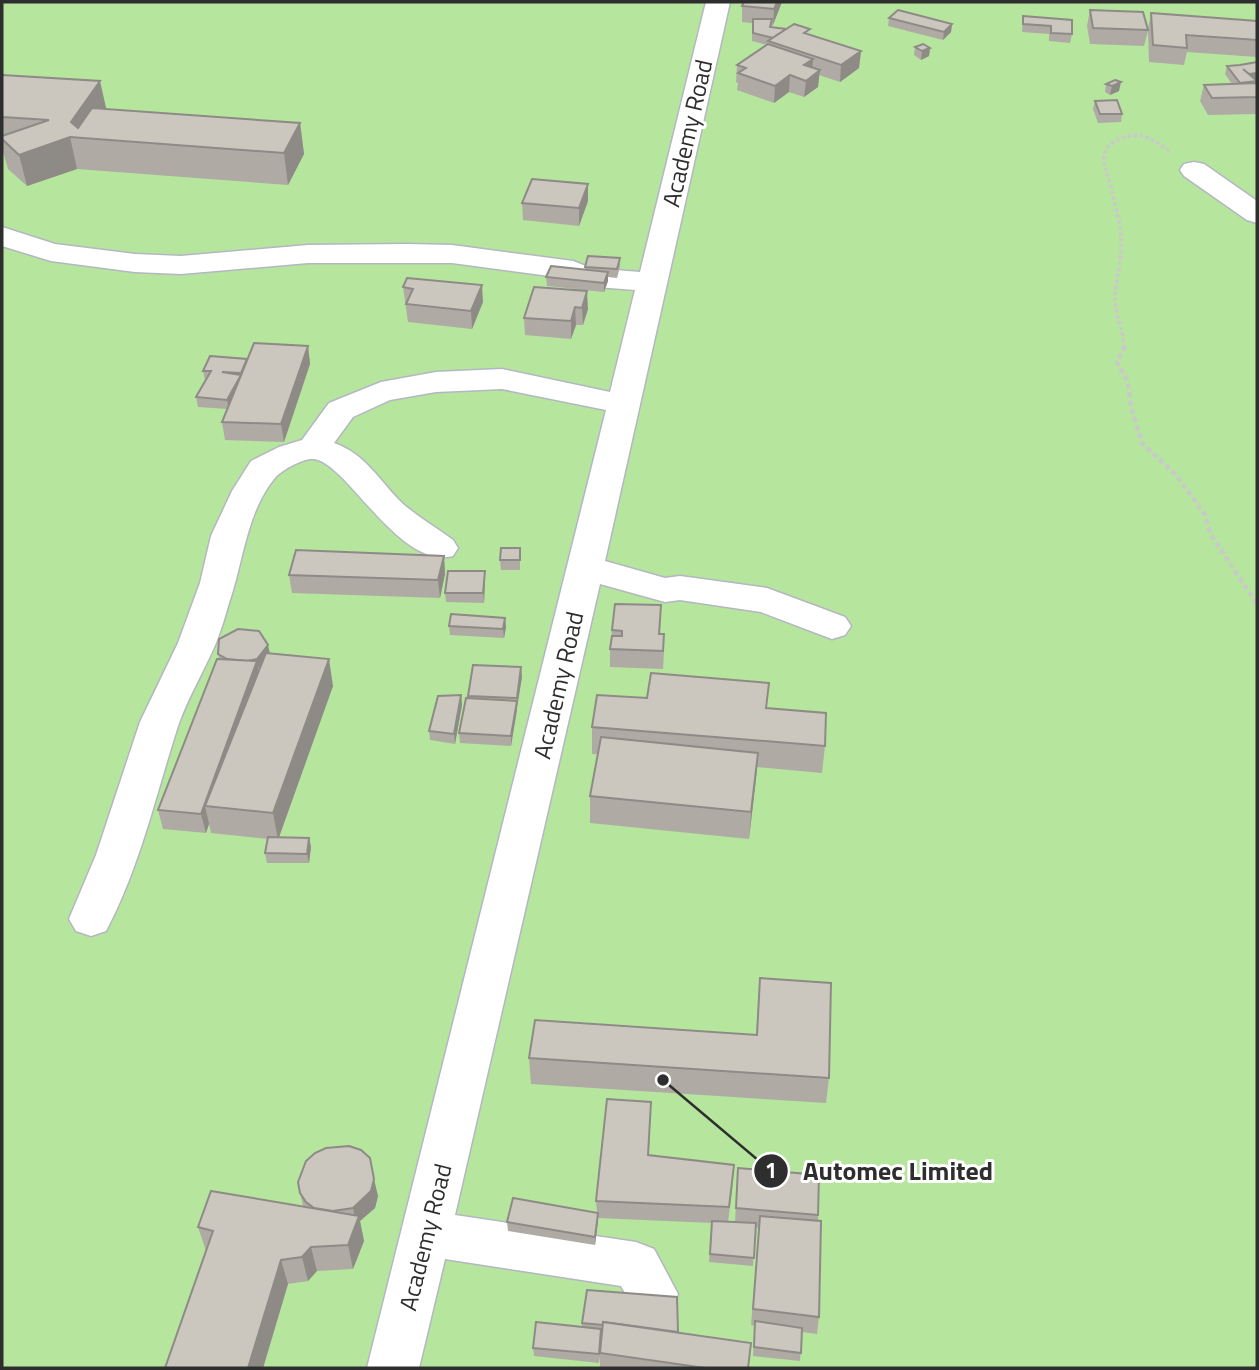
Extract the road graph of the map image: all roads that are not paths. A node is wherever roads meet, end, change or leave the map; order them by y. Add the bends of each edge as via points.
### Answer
1 (718, 2) edge
2 (1194, 170) road end
3 (1257, 214) edge
4 (2, 236) edge
5 (652, 282) junction
6 (623, 404) junction
7 (314, 447) junction
8 (440, 548) dead end
9 (585, 568) junction
10 (832, 626) dead end
11 (91, 919) dead end
12 (426, 1233) junction
13 (653, 1294) edge
14 (393, 1368) edge

1 - 5 street, Academy Road
2 - 3 street
4 - 5 street via 51,252 135,263 181,265 308,254 429,253 573,270 584,277
5 - 6 street, Academy Road
6 - 7 street via 502,379 436,383 381,392 341,410
6 - 9 street, Academy Road
7 - 8 street via 352,467 391,512
7 - 11 street via 263,469 249,491 229,536 197,642 160,722
9 - 10 street via 665,590 767,600
9 - 12 street, Academy Road
12 - 13 street via 636,1265
12 - 14 street, Academy Road

